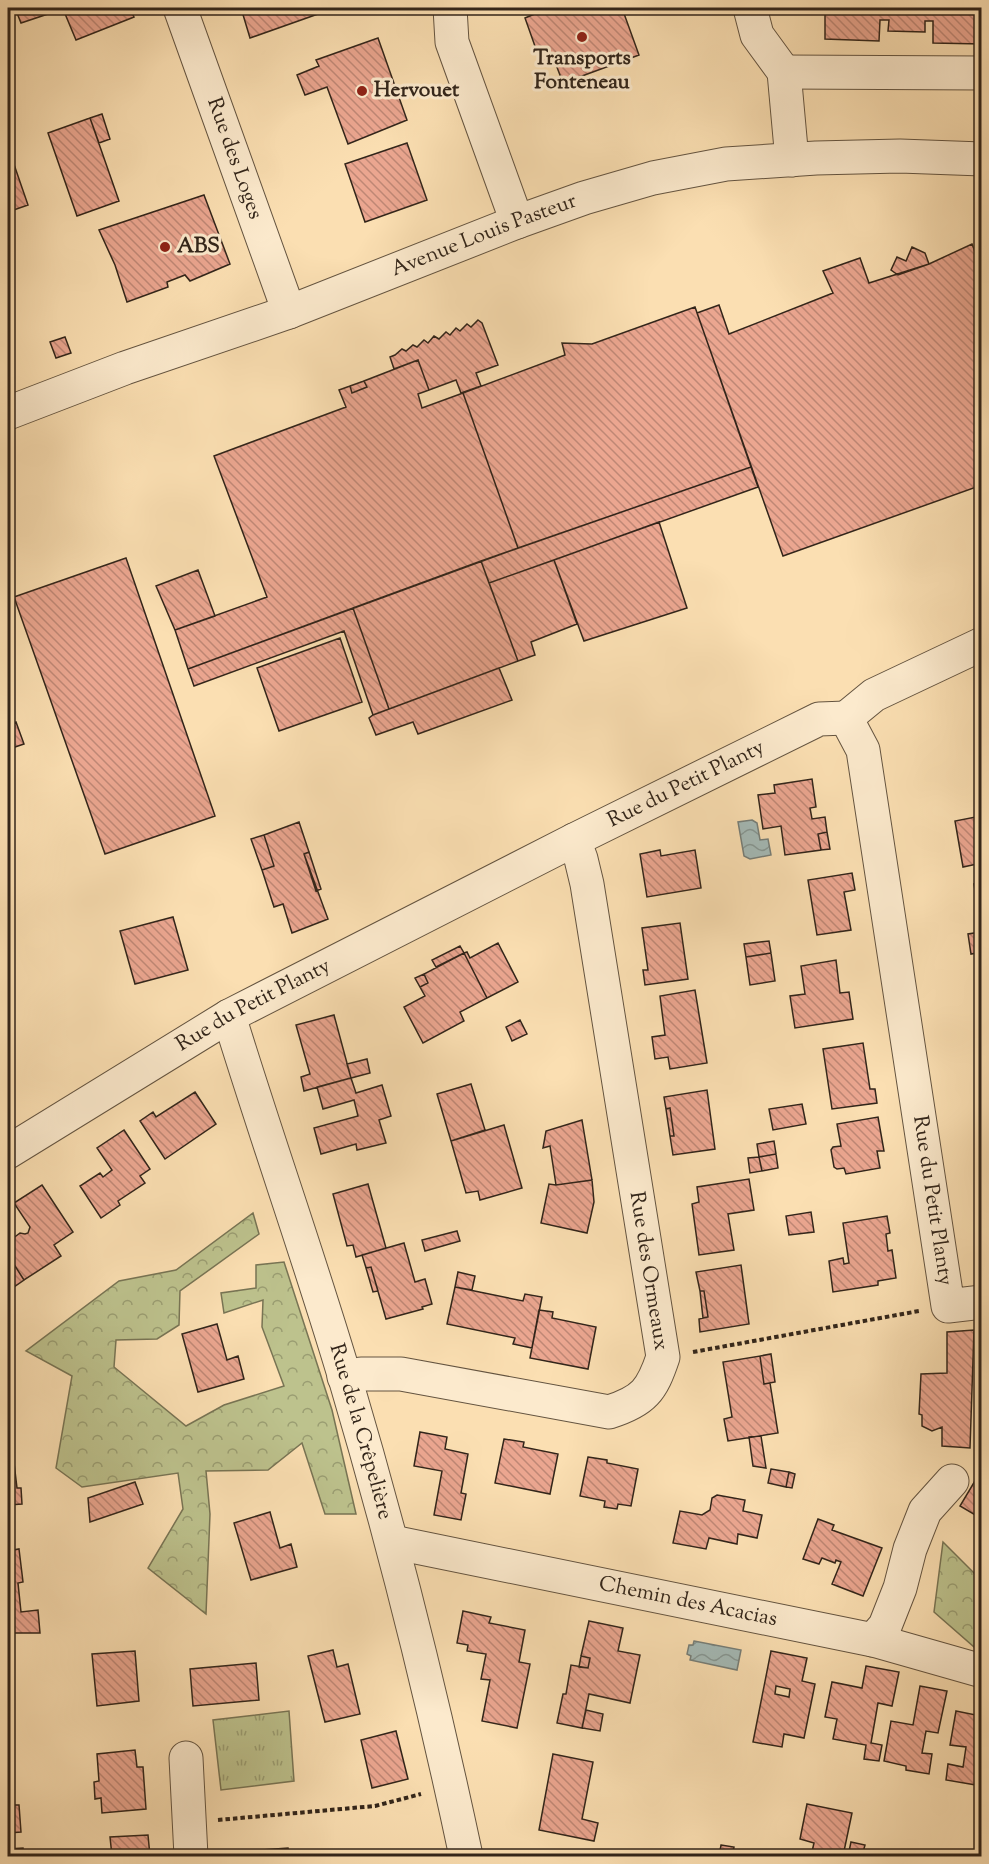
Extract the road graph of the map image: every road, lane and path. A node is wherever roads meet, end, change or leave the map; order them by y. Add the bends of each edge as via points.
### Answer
1 (180, 8) edge
2 (450, 8) edge
3 (750, 8) edge
4 (784, 72) junction
5 (981, 73) edge
6 (981, 159) edge
7 (792, 160) junction
8 (517, 222) junction
9 (289, 312) junction
10 (8, 413) edge
11 (981, 644) edge
12 (846, 718) junction
13 (574, 840) junction
14 (229, 1016) junction
15 (8, 1152) edge
16 (981, 1302) edge
17 (948, 1306) junction
18 (663, 1357) junction
19 (344, 1377) junction
20 (952, 1481) dead end
21 (392, 1542) junction
22 (873, 1640) junction
23 (981, 1671) edge
24 (186, 1758) dead end
25 (451, 1786) junction
26 (189, 1823) junction
27 (467, 1856) edge
28 (191, 1857) edge

1 - 9 street, Rue des Loges
2 - 8 street via 452,42
3 - 4 street via 758,35
4 - 5 street
4 - 7 street
6 - 7 street, Avenue Louis Pasteur via 900,156
7 - 8 street, Avenue Louis Pasteur via 726,164 653,178
8 - 9 street, Avenue Louis Pasteur
9 - 10 street, Avenue Louis Pasteur
11 - 12 street via 874,695
12 - 13 street, Rue du Petit Planty via 819,719
12 - 17 street, Rue du Petit Planty via 863,750
13 - 14 street, Rue du Petit Planty
13 - 18 street, Rue des Ormeaux via 587,884
14 - 15 street, Rue du Petit Planty
14 - 19 street, Rue de la Crêpelière
16 - 17 street
17 - 18 path
18 - 19 street, Rue des Ormeaux via 646,1392 629,1406 609,1412 401,1374
19 - 21 street, Rue de la Crêpelière
20 - 22 street via 925,1511 885,1626
21 - 22 street, Chemin des Acacias
21 - 25 street, Rue de la Crêpelière
22 - 23 street, Chemin des Acacias
24 - 26 street
25 - 26 path via 375,1806
25 - 27 street, Rue de la Crêpelière
26 - 28 street

